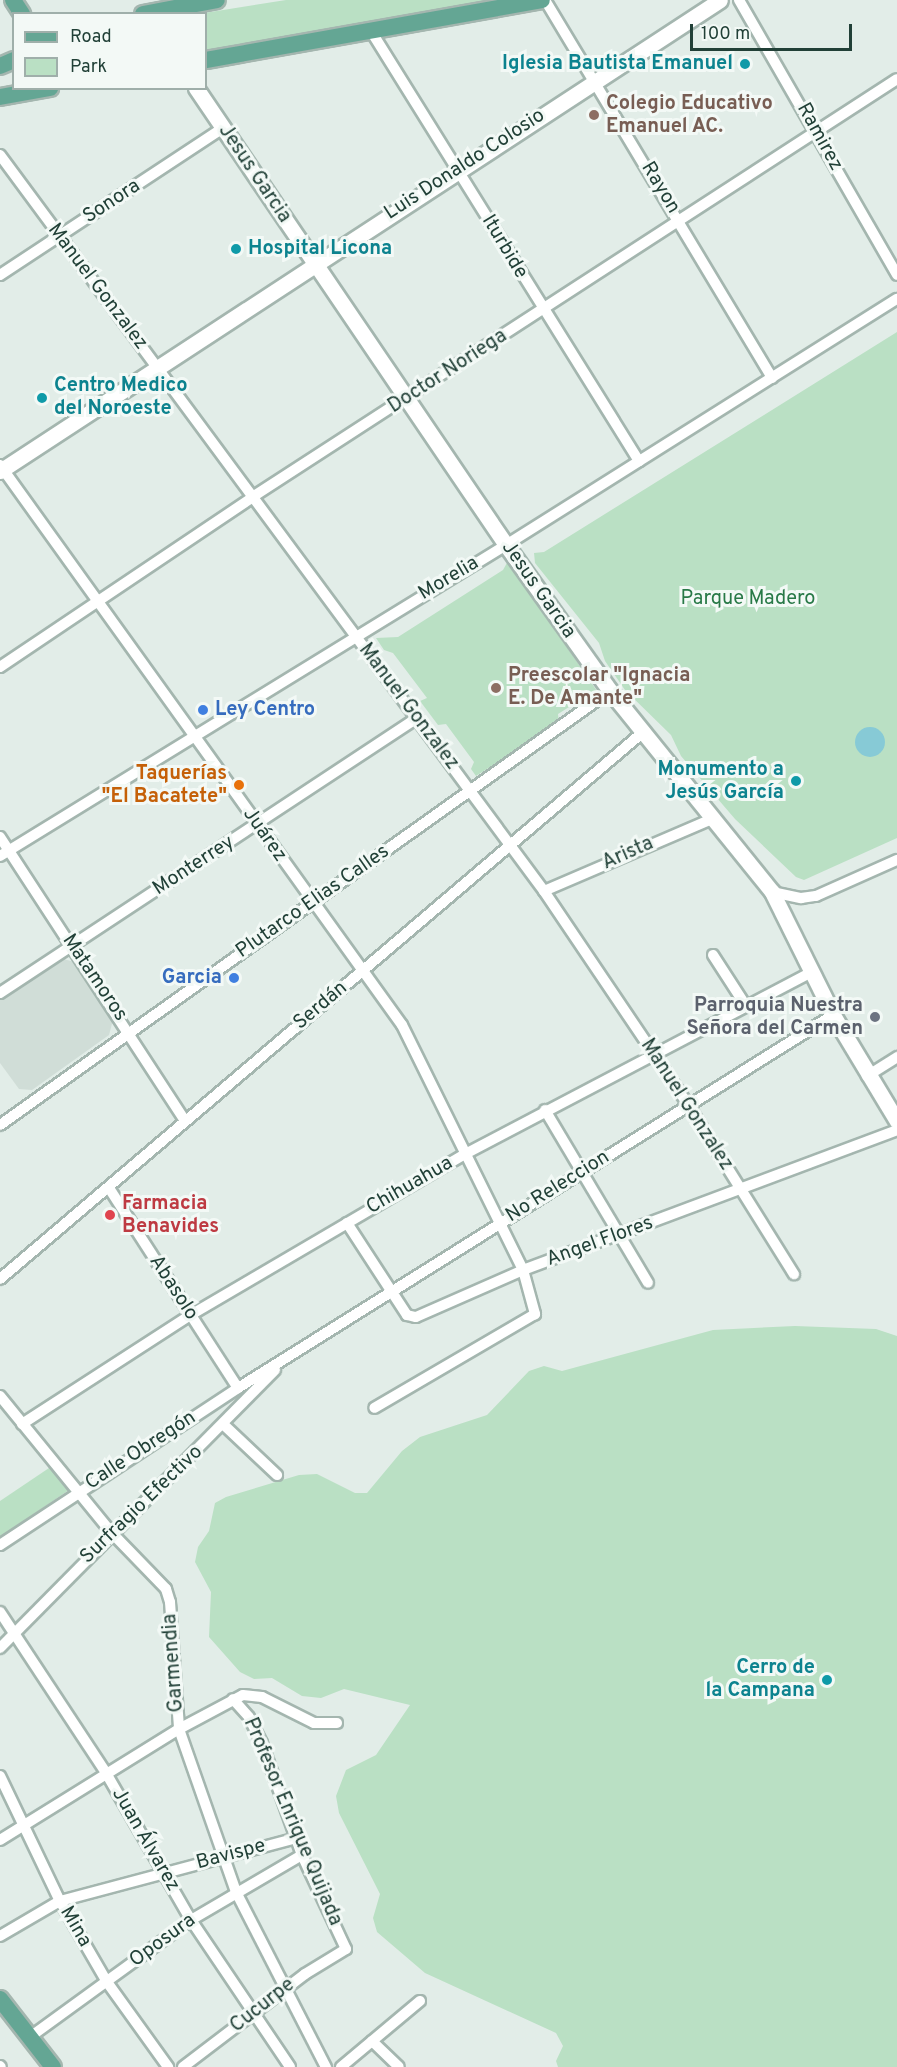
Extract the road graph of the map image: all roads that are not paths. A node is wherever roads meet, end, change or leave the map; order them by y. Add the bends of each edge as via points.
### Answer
1 (217, 0) edge
2 (544, 0) edge
3 (720, 0) edge
4 (739, 0) edge
5 (150, 12) edge
6 (371, 31) junction
7 (207, 60) edge
8 (897, 79) edge
9 (595, 81) junction
10 (39, 90) edge
11 (197, 90) edge
12 (0, 97) edge
13 (223, 128) junction
14 (817, 131) junction
15 (0, 154) edge
16 (457, 169) junction
17 (679, 219) junction
18 (59, 236) junction
19 (315, 264) junction
20 (0, 275) edge
21 (897, 275) edge
22 (897, 298) edge
23 (542, 310) junction
24 (158, 368) junction
25 (772, 378) junction
26 (407, 399) junction
27 (639, 461) junction
28 (1, 468) edge
29 (254, 496) junction
30 (506, 545) junction
31 (98, 601) junction
32 (355, 635) junction
33 (0, 667) edge
34 (610, 691) junction
35 (417, 718) junction
36 (642, 733) junction
37 (197, 737) junction
38 (470, 790) junction
39 (712, 819) junction
40 (257, 825) junction
41 (0, 837) edge
42 (511, 846) junction
43 (4, 853) edge
44 (897, 860) edge
45 (544, 891) junction
46 (772, 892) junction
47 (313, 903) junction
48 (72, 946) junction
49 (713, 955) dead end
50 (363, 971) junction
51 (812, 972) junction
52 (0, 993) edge
53 (746, 1006) junction
54 (833, 1015) junction
55 (130, 1032) junction
56 (653, 1053) junction
57 (897, 1058) edge
58 (867, 1076) junction
59 (687, 1103) junction
60 (545, 1110) junction
61 (185, 1121) junction
62 (897, 1121) edge
63 (0, 1125) edge
64 (897, 1130) edge
65 (467, 1153) junction
66 (583, 1170) junction
67 (109, 1188) junction
68 (740, 1189) junction
69 (502, 1222) junction
70 (347, 1223) junction
71 (618, 1233) junction
72 (523, 1270) junction
73 (794, 1274) dead end
74 (0, 1279) edge
75 (648, 1282) dead end
76 (391, 1292) junction
77 (189, 1316) junction
78 (283, 1361) junction
79 (238, 1388) junction
80 (0, 1396) edge
81 (374, 1408) dead end
82 (22, 1424) junction
83 (224, 1425) junction
84 (277, 1475) dead end
85 (79, 1492) junction
86 (111, 1532) junction
87 (0, 1545) edge
88 (0, 1612) edge
89 (16, 1632) junction
90 (0, 1648) edge
91 (233, 1699) junction
92 (337, 1723) dead end
93 (179, 1729) junction
94 (106, 1773) junction
95 (0, 1776) edge
96 (21, 1824) junction
97 (296, 1838) junction
98 (0, 1839) edge
99 (302, 1855) junction
100 (223, 1857) junction
101 (163, 1872) junction
102 (236, 1892) junction
103 (60, 1901) junction
104 (191, 1920) junction
105 (0, 1936) edge
106 (346, 1949) joint
107 (107, 1982) junction
108 (285, 1988) junction
109 (0, 1999) edge
110 (420, 2001) dead end
111 (253, 2015) junction
112 (30, 2037) junction
113 (372, 2041) junction
114 (52, 2067) edge
115 (168, 2067) edge
116 (183, 2067) edge
117 (290, 2067) edge
118 (326, 2067) edge
119 (341, 2067) edge
120 (399, 2067) edge

1 - 5 main road
2 - 6 main road
2 - 9 street, Rayon
3 - 9 street, Luis Donaldo Colosio
4 - 14 street, Ramirez
6 - 7 main road
6 - 16 street, Iturbide
8 - 14 street, Doctor Noriega
9 - 16 street, Luis Donaldo Colosio
9 - 17 street, Rayon
10 - 12 main road
11 - 13 street, Jesus Garcia
13 - 18 street, Sonora
13 - 19 street, Jesus Garcia
14 - 17 street, Doctor Noriega
14 - 21 street, Ramirez
15 - 18 street, Manuel Gonzalez
16 - 19 street, Luis Donaldo Colosio
16 - 23 street, Iturbide
17 - 23 street, Doctor Noriega
17 - 25 street, Rayon
18 - 20 street, Sonora
18 - 24 street, Manuel Gonzalez
19 - 24 street, Luis Donaldo Colosio
19 - 26 street, Jesus Garcia
22 - 25 street, Morelia
23 - 26 street, Doctor Noriega
23 - 27 street, Iturbide
24 - 28 street, Luis Donaldo Colosio
24 - 29 street, Manuel Gonzalez
25 - 27 street, Morelia
26 - 29 street, Doctor Noriega
26 - 30 street, Jesus Garcia
27 - 30 street, Morelia
28 - 31 street, Juárez
29 - 31 street, Doctor Noriega
29 - 32 street, Manuel Gonzalez
30 - 32 street, Morelia
30 - 34 street, Jesus Garcia
31 - 33 street, Doctor Noriega
31 - 37 street, Juárez
32 - 35 street, Manuel Gonzalez
32 - 37 street, Morelia
34 - 36 street, Jesus Garcia
34 - 38 street, Plutarco Elias Calles
35 - 38 street, Manuel Gonzalez
35 - 40 street, Monterrey
36 - 39 street, Jesus Garcia
36 - 42 street, Serdán
37 - 40 street, Juárez
37 - 43 street, Morelia
38 - 42 street, Manuel Gonzalez
38 - 47 street, Plutarco Elias Calles
39 - 45 street, Arista
39 - 46 street, Jesus Garcia
40 - 47 street, Juárez
40 - 48 street, Monterrey
41 - 43 street, Matamoros
42 - 45 street, Manuel Gonzalez
42 - 50 street, Serdán
43 - 48 street, Matamoros
44 - 46 street via 816,896 801,898
45 - 56 street, Manuel Gonzalez
46 - 51 street, Jesus Garcia
47 - 50 street, Juárez
47 - 55 street, Plutarco Elias Calles
48 - 52 street, Monterrey
48 - 55 street, Matamoros
49 - 53 street
50 - 61 street, Serdán
50 - 65 street, Juárez via 402,1025
51 - 53 street, Chihuahua
51 - 54 street, Jesus Garcia
53 - 56 street, Chihuahua
54 - 58 street, Jesus Garcia
54 - 59 street, No Releccion
55 - 61 street, Matamoros
55 - 63 street, Plutarco Elias Calles
56 - 59 street, Manuel Gonzalez
56 - 60 street, Chihuahua
57 - 58 street
58 - 62 street, Jesus Garcia
59 - 66 street, No Releccion
59 - 68 street, Manuel Gonzalez
60 - 65 street, Chihuahua
60 - 66 street
61 - 67 street, Serdán
64 - 68 street, Angel Flores
65 - 69 street, Juárez
65 - 70 street, Chihuahua
66 - 69 street, No Releccion
66 - 71 street
67 - 74 street, Serdán
67 - 77 street, Abasolo
68 - 71 street, Angel Flores
68 - 73 street, Manuel Gonzalez
69 - 72 street, Juárez
69 - 76 street, No Releccion
70 - 76 street, Angel Flores
70 - 77 street, Chihuahua
71 - 72 street, Angel Flores
71 - 75 street
72 - 76 street, Angel Flores via 416,1317 407,1315
72 - 81 street, Juárez via 535,1314
76 - 78 street, No Releccion
77 - 79 street, Abasolo
77 - 82 street, Chihuahua
78 - 79 street, Calle Obregón
78 - 83 street, Surfragio Efectivo
79 - 85 street, Calle Obregón
80 - 82 street, Garmendia
82 - 85 street, Garmendia
83 - 84 street
83 - 86 street, Surfragio Efectivo
85 - 86 street, Garmendia
85 - 87 street, Calle Obregón
86 - 89 street, Surfragio Efectivo
86 - 93 street, Garmendia via 169,1596
88 - 89 street, Juan Álvarez
89 - 90 street, Surfragio Efectivo
89 - 94 street, Juan Álvarez
91 - 92 street via 253,1695 314,1724
91 - 93 street
91 - 97 street, Profesor Enrique Quijada via 249,1716 262,1743
93 - 94 street
93 - 100 street, Garmendia
94 - 96 street
94 - 101 street, Juan Álvarez
95 - 96 street, Mina
96 - 98 street
96 - 103 street, Mina
97 - 99 street, Profesor Enrique Quijada
97 - 100 street, Bavispe
99 - 102 street, Oposura
99 - 106 street, Profesor Enrique Quijada
100 - 101 street, Bavispe
100 - 102 street, Garmendia
101 - 103 street, Bavispe
101 - 104 street, Juan Álvarez
102 - 104 street, Oposura
102 - 108 street, Garmendia
103 - 105 street, Bavispe
103 - 107 street, Mina
104 - 107 street, Oposura
104 - 111 street, Juan Álvarez
106 - 108 street, Cucurpe
107 - 112 street, Oposura
107 - 115 street, Mina
108 - 111 street, Cucurpe
108 - 118 street, Garmendia
109 - 112 main road
110 - 113 street
111 - 116 street, Cucurpe
111 - 117 street, Juan Álvarez
112 - 114 main road
113 - 119 street
113 - 120 street

